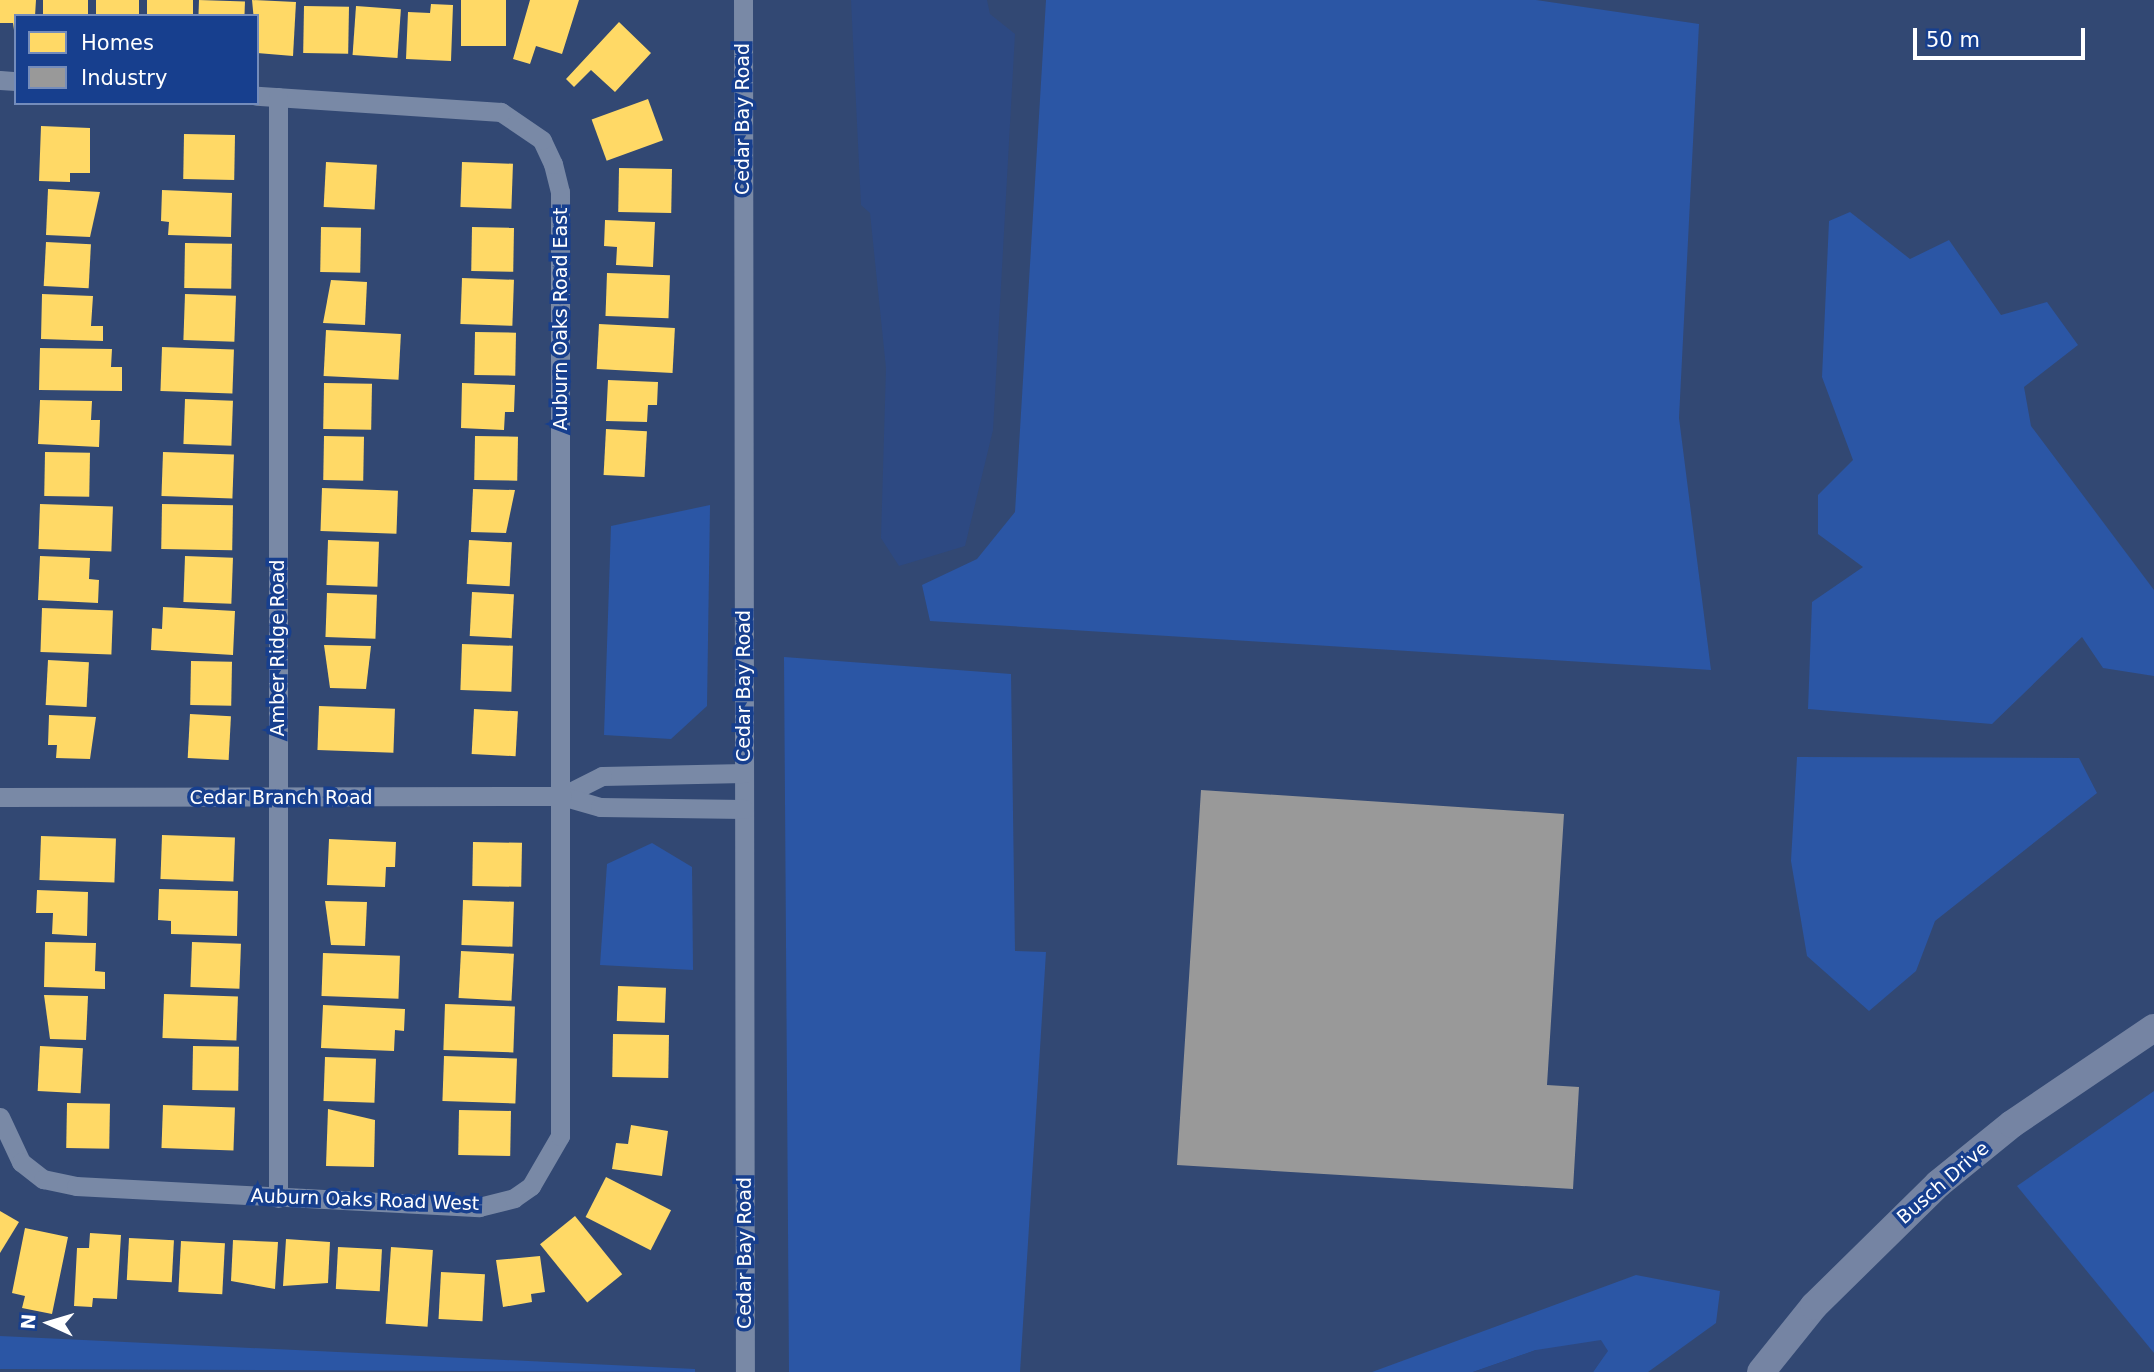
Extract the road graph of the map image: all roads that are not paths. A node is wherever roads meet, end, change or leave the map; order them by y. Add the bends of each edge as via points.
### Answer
1 (743, 0) edge
2 (259, 96) edge
3 (278, 97) junction
4 (744, 773) junction
5 (562, 796) junction
6 (0, 797) edge
7 (278, 799) junction
8 (744, 809) junction
9 (2154, 1028) edge
10 (0, 1117) edge
11 (278, 1198) junction
12 (745, 1372) edge
13 (1761, 1372) edge

1 - 4 street, Cedar Bay Road
2 - 3 street, Auburn Oaks Road East
3 - 5 street, Auburn Oaks Road East via 501,113 542,140 553,164 560,192
3 - 7 street, Amber Ridge Road
4 - 5 street, Cedar Branch Road via 602,776
4 - 8 street, Cedar Bay Road
5 - 7 street, Cedar Branch Road
5 - 8 street, Cedar Branch Road via 600,807
5 - 11 street, Auburn Oaks Road West via 560,1136 547,1166 513,1198 479,1207
6 - 7 street, Cedar Branch Road
7 - 11 street, Amber Ridge Road
8 - 12 street, Cedar Bay Road
9 - 13 street, Busch Drive via 2074,1079 1938,1184 1822,1297
10 - 11 street, Auburn Oaks Road West via 21,1162 43,1179 76,1186

